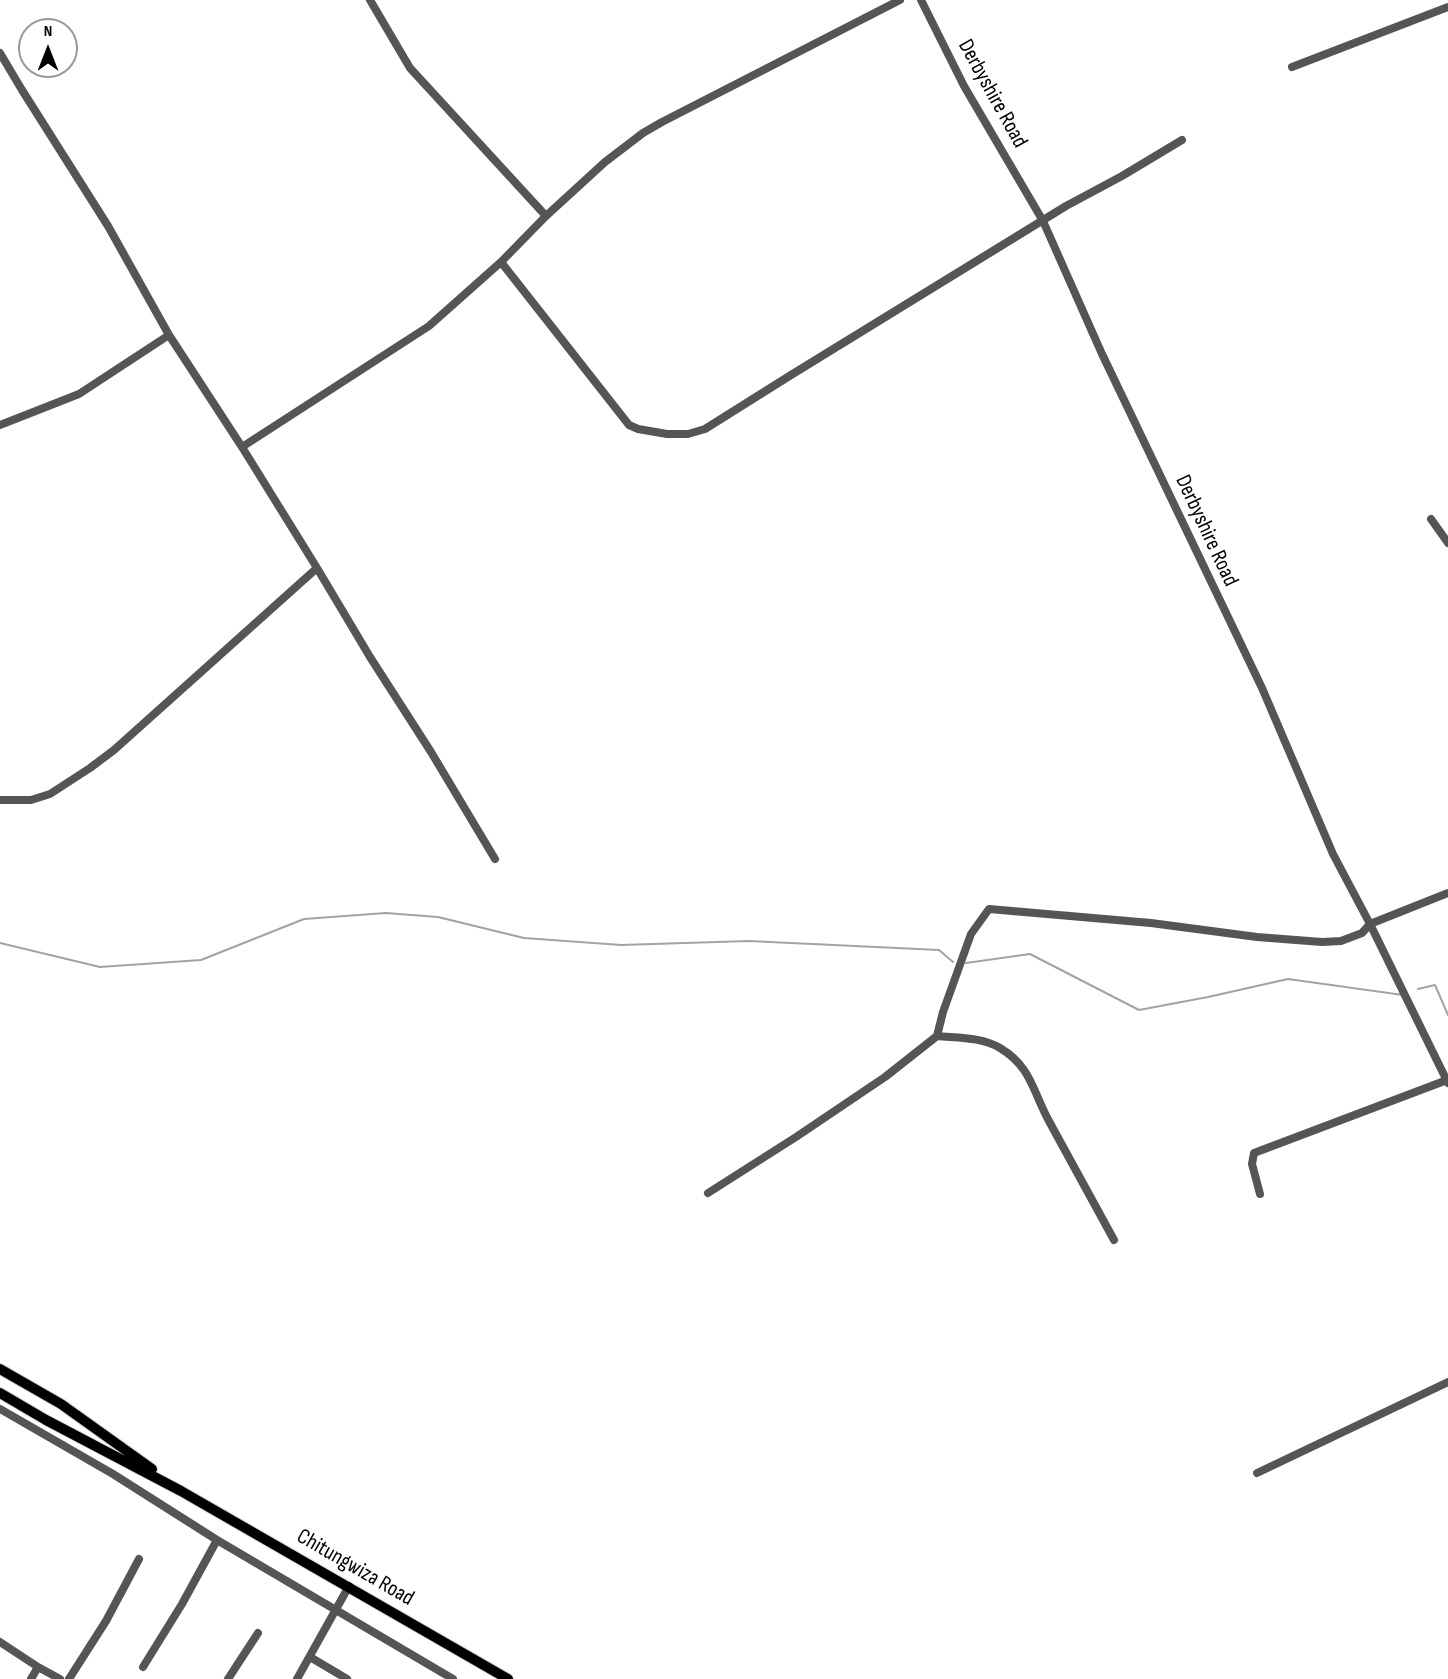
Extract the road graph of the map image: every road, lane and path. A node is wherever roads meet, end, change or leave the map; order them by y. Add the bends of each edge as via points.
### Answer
1 (370, 0) edge
2 (900, 0) edge
3 (921, 0) edge
4 (1448, 8) edge
5 (0, 53) edge
6 (1292, 67) dead end
7 (1182, 140) dead end
8 (546, 216) junction
9 (1043, 221) junction
10 (501, 262) junction
11 (169, 335) junction
12 (0, 425) edge
13 (242, 447) junction
14 (1431, 519) dead end
15 (1448, 543) edge
16 (317, 568) junction
17 (0, 800) edge
18 (495, 859) dead end
19 (1448, 893) edge
20 (1371, 924) junction
21 (937, 1036) junction
22 (1447, 1082) edge
23 (708, 1193) dead end
24 (1260, 1194) dead end
25 (1114, 1240) dead end
26 (0, 1369) edge
27 (1448, 1382) edge
28 (0, 1393) edge
29 (0, 1409) edge
30 (1257, 1473) dead end
31 (181, 1491) junction
32 (217, 1540) junction
33 (139, 1559) dead end
34 (349, 1586) junction
35 (335, 1610) junction
36 (258, 1633) dead end
37 (0, 1642) edge
38 (310, 1657) junction
39 (38, 1667) junction
40 (143, 1667) dead end
41 (31, 1679) edge
42 (60, 1679) edge
43 (69, 1679) edge
44 (228, 1679) edge
45 (297, 1679) edge
46 (347, 1679) edge
47 (453, 1679) edge
48 (508, 1679) edge

1 - 8 street via 410,68
2 - 8 street via 643,133
3 - 9 street, Derbyshire Road via 964,86
4 - 6 street
5 - 11 street via 108,226
7 - 9 street
8 - 10 street
9 - 10 street via 705,429 688,434 648,431 629,425
9 - 20 street, Derbyshire Road via 1102,354 1262,688 1333,854
10 - 13 street via 429,326
11 - 12 street via 79,394
11 - 13 street
13 - 16 street
14 - 15 street
16 - 17 street via 98,762 50,794 31,800
16 - 18 street
19 - 20 street
20 - 21 street via 1362,933 1341,941 1322,942 988,909 971,934
20 - 22 street, Derbyshire Road
21 - 23 street via 885,1077
21 - 25 street via 991,1043 1009,1053 1026,1070 1048,1120
22 - 24 street via 1254,1153 1252,1164
26 - 31 main road via 62,1404
27 - 30 street
28 - 31 main road
29 - 32 street
31 - 34 main road, Chitungwiza Road
32 - 35 street
32 - 40 street
33 - 43 street
34 - 35 street
34 - 48 main road, Chitungwiza Road
35 - 38 street
35 - 47 street
36 - 44 street
37 - 39 street
38 - 45 street
38 - 46 street
39 - 41 street
39 - 42 street

